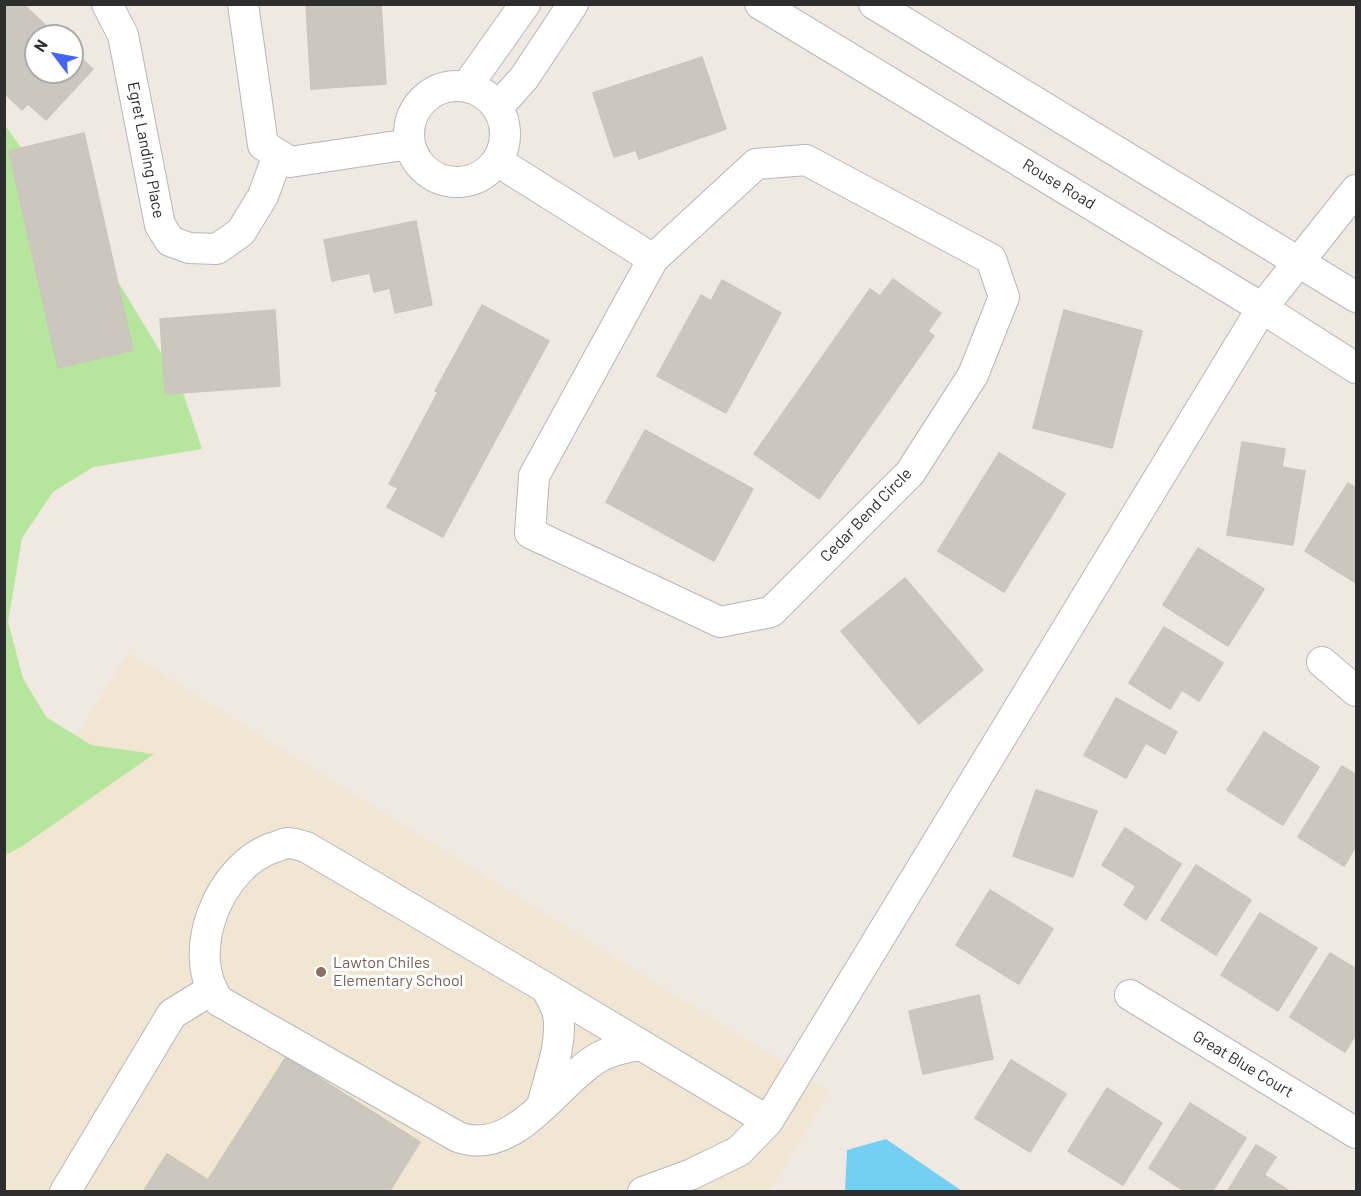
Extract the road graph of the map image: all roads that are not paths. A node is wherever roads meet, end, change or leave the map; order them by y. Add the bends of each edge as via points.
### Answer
1 (107, 4) edge
2 (243, 4) edge
3 (760, 4) edge
4 (874, 4) edge
5 (524, 5) edge
6 (566, 16) edge
7 (467, 86) junction
8 (498, 107) junction
9 (410, 144) junction
10 (278, 155) junction
11 (497, 161) junction
12 (1356, 190) edge
13 (653, 260) junction
14 (1299, 262) junction
15 (1356, 297) edge
16 (1262, 308) junction
17 (1356, 368) edge
18 (1322, 662) dead end
19 (1356, 691) edge
20 (546, 988) junction
21 (211, 990) junction
22 (1130, 995) dead end
23 (641, 1045) junction
24 (542, 1106) junction
25 (768, 1121) junction
26 (1356, 1133) edge
27 (65, 1191) edge
28 (644, 1191) edge

1 - 10 street, Egret Landing Place via 123,35 160,225 170,241 189,248 217,249 241,232 263,196
2 - 10 street via 263,145
3 - 16 street, Rouse Road
4 - 14 street
5 - 6 street
5 - 7 street
6 - 8 street via 524,78
7 - 8 street
7 - 9 street via 448,87 430,94 417,107 410,124
8 - 11 street via 505,125 504,144
9 - 10 street via 290,162
9 - 11 street via 417,161 430,174 447,182 466,182 484,175
11 - 13 street
12 - 14 street
13 - 13 street, Cedar Bend Circle via 534,476 530,533 720,622 771,612 910,473 973,375 1005,297 991,259 806,160 756,164
14 - 15 street
14 - 16 street
16 - 17 street, Rouse Road
16 - 25 street
18 - 19 street
20 - 21 street via 306,847 288,843 245,863 228,883 206,934
20 - 23 street
20 - 24 street via 557,1012 559,1031
21 - 24 street via 219,1000 469,1141 502,1136
21 - 27 street via 172,1014
22 - 26 street, Great Blue Court
23 - 24 street via 600,1057
23 - 25 street
25 - 28 street via 739,1151

